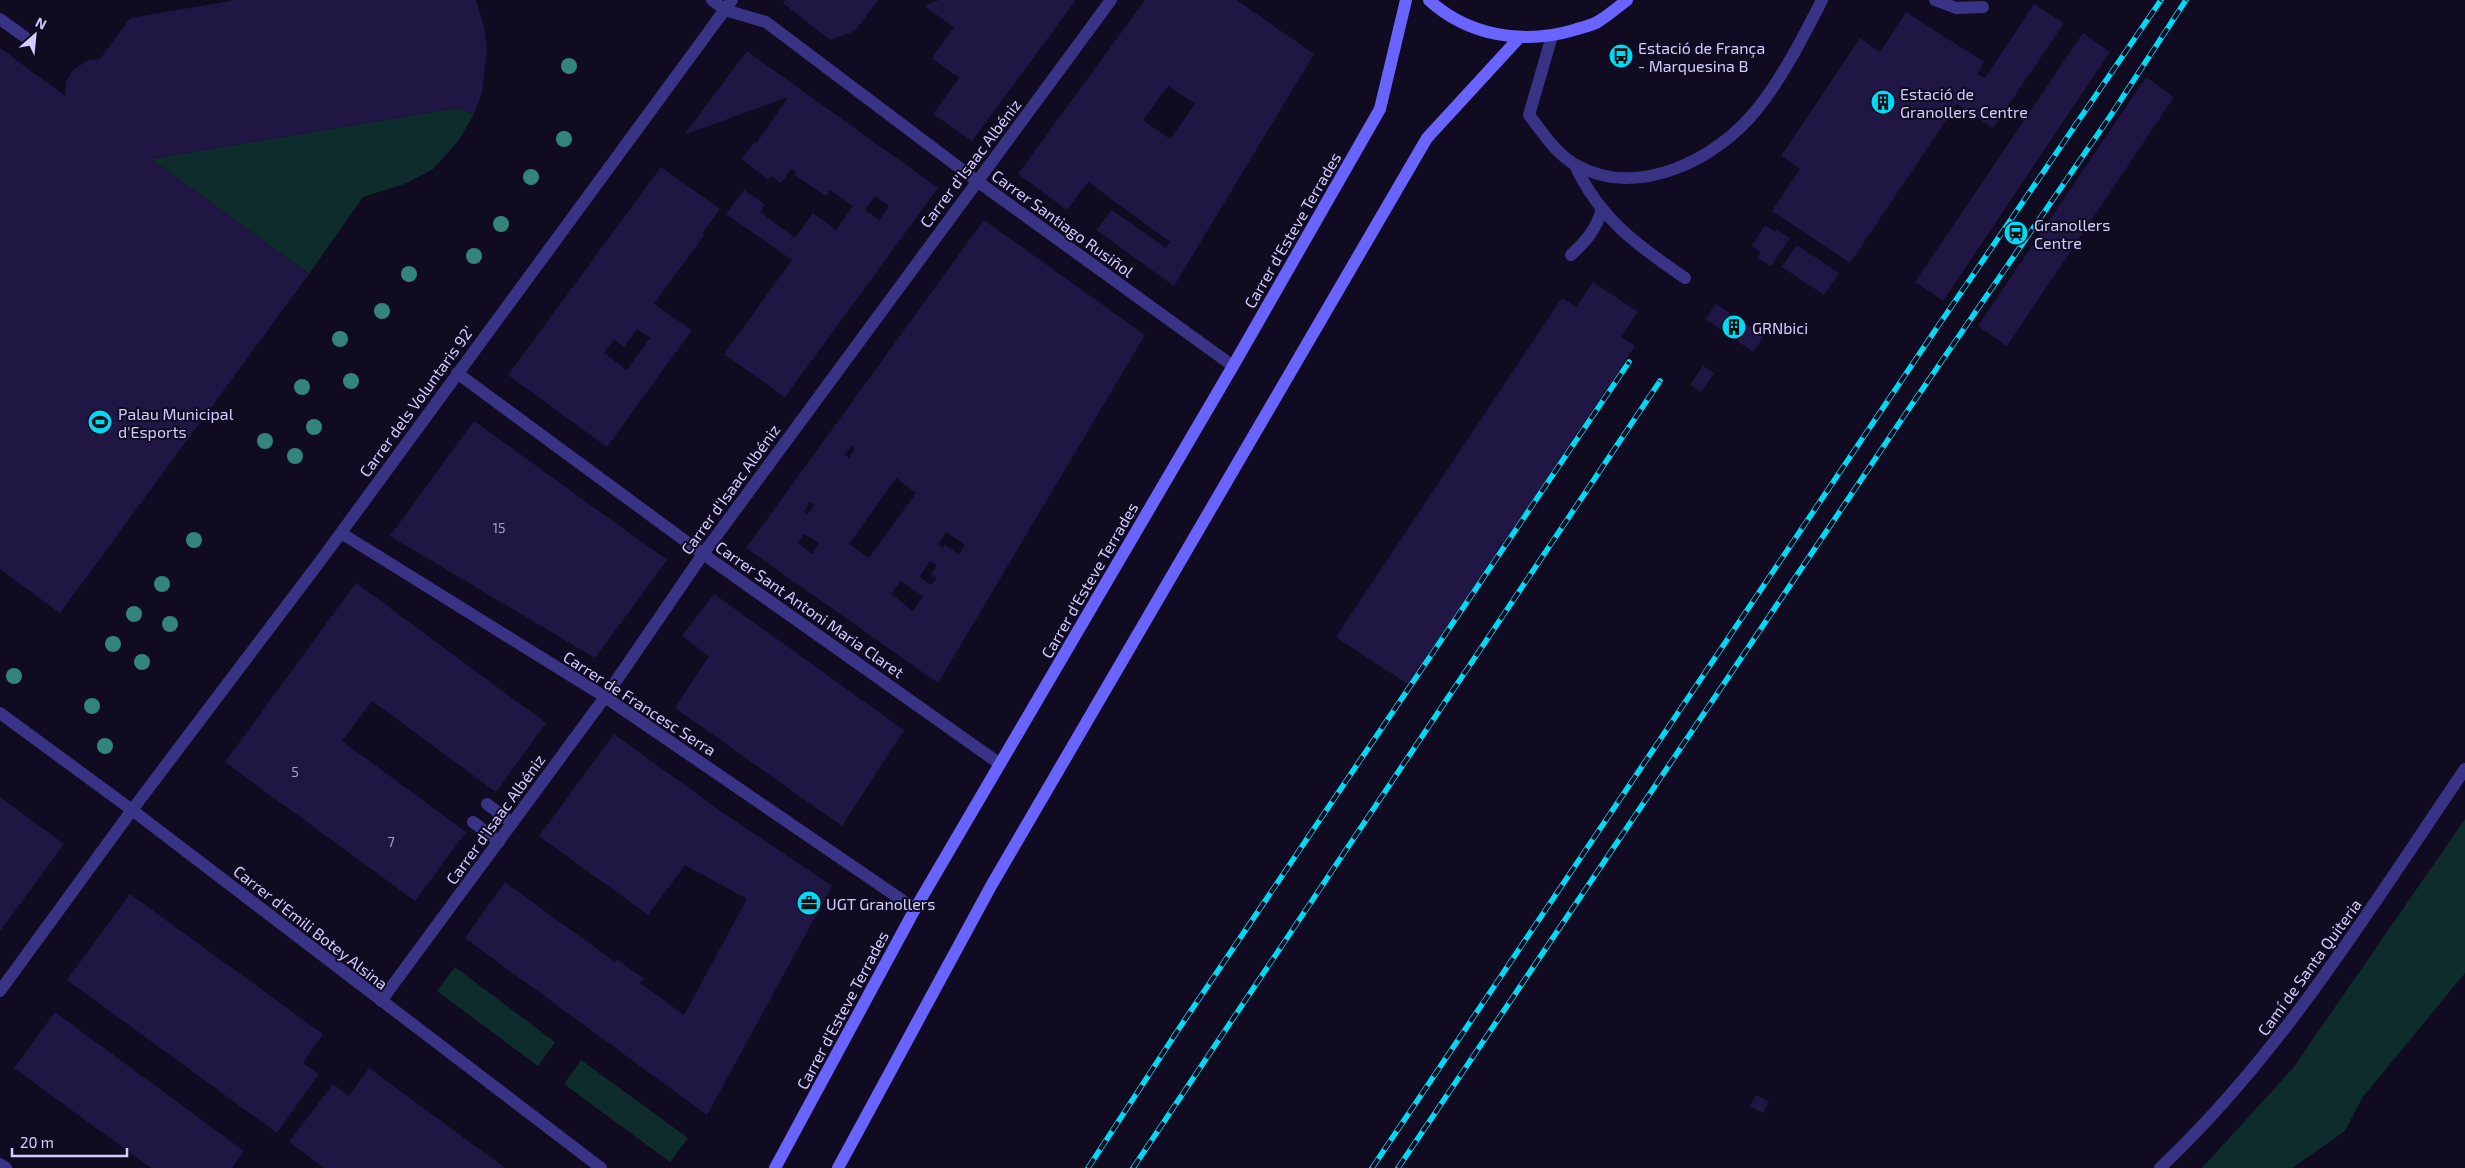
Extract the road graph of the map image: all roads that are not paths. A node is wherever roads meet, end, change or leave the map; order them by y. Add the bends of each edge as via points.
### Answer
1 (712, 0) edge
2 (1111, 0) edge
3 (1406, 0) edge
4 (1429, 0) edge
5 (1627, 0) edge
6 (1822, 0) edge
7 (1935, 0) edge
8 (729, 5) edge
9 (1983, 7) dead end
10 (0, 19) edge
11 (1552, 36) junction
12 (24, 37) dead end
13 (1519, 38) junction
14 (1576, 164) junction
15 (977, 181) junction
16 (1602, 209) junction
17 (1571, 255) dead end
18 (1685, 278) dead end
19 (1233, 366) junction
20 (456, 373) junction
21 (341, 533) junction
22 (702, 554) junction
23 (605, 697) junction
24 (0, 713) edge
25 (1000, 764) junction
26 (2465, 769) edge
27 (487, 804) dead end
28 (132, 810) junction
29 (473, 822) dead end
30 (512, 823) junction
31 (499, 842) junction
32 (915, 909) junction
33 (0, 991) edge
34 (381, 1002) junction
35 (0, 1164) edge
36 (6, 1168) edge
37 (601, 1168) edge
38 (775, 1168) edge
39 (838, 1168) edge
40 (2160, 1168) edge

1 - 8 street
2 - 15 street, Carrer d'Isaac Albéniz
3 - 19 street, Carrer d'Esteve Terrades via 1380,109
4 - 13 street via 1441,11 1478,30
5 - 11 street via 1598,22
6 - 14 street via 1788,64 1758,108 1716,148 1686,165 1653,174 1614,177 1597,174
7 - 9 street via 1956,8
8 - 15 street, Carrer Santiago Rusiñol via 766,22
8 - 20 street, Carrer dels Voluntaris 92'
10 - 12 street
11 - 13 street
11 - 14 street via 1529,115 1561,154
13 - 39 street via 1427,138 991,886
14 - 16 street via 1586,188
15 - 19 street, Carrer Santiago Rusiñol
15 - 22 street, Carrer d'Isaac Albéniz
16 - 17 street via 1597,226
16 - 18 street via 1644,250
19 - 25 street, Carrer d'Esteve Terrades
20 - 21 street, Carrer dels Voluntaris 92'
20 - 22 street, Carrer Sant Antoni Maria Claret
21 - 23 street, Carrer de Francesc Serra
21 - 28 street, Carrer dels Voluntaris 92'
22 - 23 street, Carrer d'Isaac Albéniz
22 - 25 street, Carrer Sant Antoni Maria Claret
23 - 30 street, Carrer d'Isaac Albéniz
23 - 32 street, Carrer de Francesc Serra
24 - 28 street, Carrer d'Emili Botey Alsina
25 - 32 street, Carrer d'Esteve Terrades
26 - 40 street, Camí de Santa Quiteria via 2341,954 2294,1018 2245,1080
27 - 30 street
28 - 33 street, Carrer dels Voluntaris 92'
28 - 34 street, Carrer d'Emili Botey Alsina
29 - 31 street
30 - 31 street, Carrer d'Isaac Albéniz
31 - 34 street, Carrer d'Isaac Albéniz
32 - 38 street, Carrer d'Esteve Terrades
34 - 37 street, Carrer d'Emili Botey Alsina
35 - 36 street

